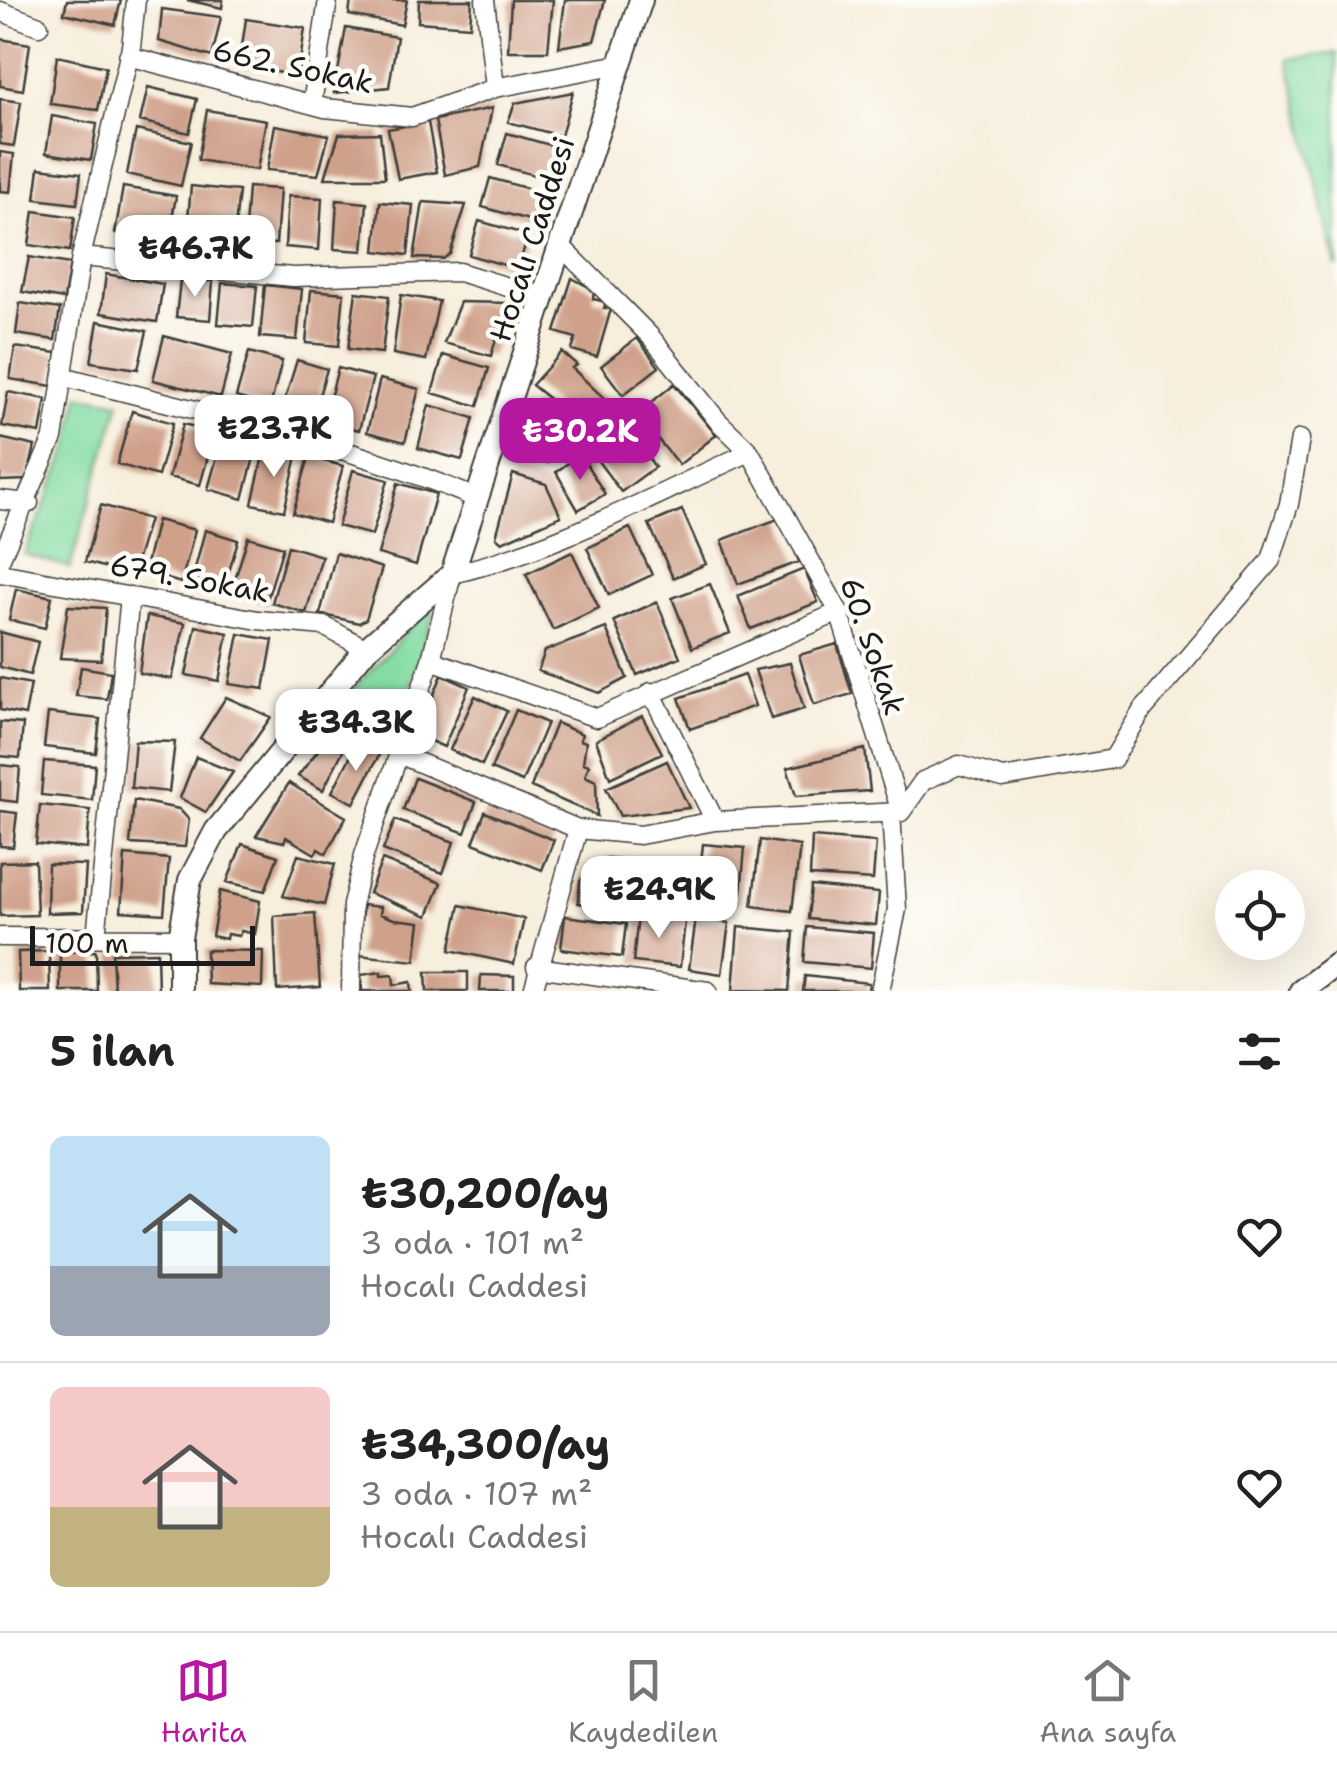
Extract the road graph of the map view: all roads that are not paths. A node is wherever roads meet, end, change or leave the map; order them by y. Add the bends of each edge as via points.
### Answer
1 (136, 0) edge
2 (328, 0) edge
3 (485, 0) edge
4 (641, 0) edge
5 (0, 11) edge
6 (39, 26) dead end
7 (128, 56) junction
8 (620, 64) junction
9 (496, 88) junction
10 (312, 104) junction
11 (561, 246) junction
12 (81, 256) junction
13 (544, 298) junction
14 (66, 377) junction
15 (1300, 439) dead end
16 (750, 452) junction
17 (478, 499) junction
18 (0, 500) edge
19 (29, 503) junction
20 (0, 560) edge
21 (0, 573) edge
22 (452, 574) junction
23 (130, 596) junction
24 (839, 612) junction
25 (366, 649) junction
26 (431, 660) junction
27 (652, 692) junction
28 (320, 704) junction
29 (402, 749) junction
30 (896, 812) junction
31 (715, 821) junction
32 (578, 829) junction
33 (0, 937) edge
34 (96, 937) junction
35 (180, 938) junction
36 (1337, 964) edge
37 (536, 967) junction
38 (180, 991) edge
39 (351, 991) edge
40 (533, 991) edge
41 (708, 991) edge
42 (880, 991) edge
43 (1301, 991) edge

1 - 7 street
2 - 10 street
3 - 9 street
4 - 8 street, Hocalı Caddesi
5 - 6 street
7 - 10 street, 662. Sokak
7 - 12 street
8 - 9 street, 662. Sokak
8 - 11 street, Hocalı Caddesi
9 - 10 street, 662. Sokak via 412,117
11 - 13 street, Hocalı Caddesi
11 - 16 street, 60. Sokak via 651,336
12 - 13 street via 293,276 459,272
12 - 14 street
13 - 17 street, Hocalı Caddesi
14 - 17 street via 348,453
14 - 19 street
15 - 30 street via 1290,504 1271,560 1142,711 1113,759 1002,778 959,765 924,781
16 - 22 street via 555,538
16 - 24 street, 60. Sokak
17 - 22 street, Hocalı Caddesi
18 - 19 street
19 - 20 street
21 - 23 street, 679. Sokak
22 - 25 street, Hocalı Caddesi
22 - 26 street
23 - 25 street, 679. Sokak via 324,626
23 - 34 street
24 - 27 street
24 - 30 street, 60. Sokak
25 - 28 street, Hocalı Caddesi
26 - 27 street via 597,718
26 - 29 street
27 - 31 street
28 - 29 street
28 - 35 street, Hocalı Caddesi via 216,832 190,880
29 - 32 street
29 - 39 street via 352,905
30 - 31 street
30 - 42 street, 60. Sokak via 897,909
31 - 32 street via 640,835
32 - 37 street
33 - 34 street
34 - 35 street
35 - 38 street, Hocalı Caddesi
36 - 43 street
37 - 40 street
37 - 41 street

